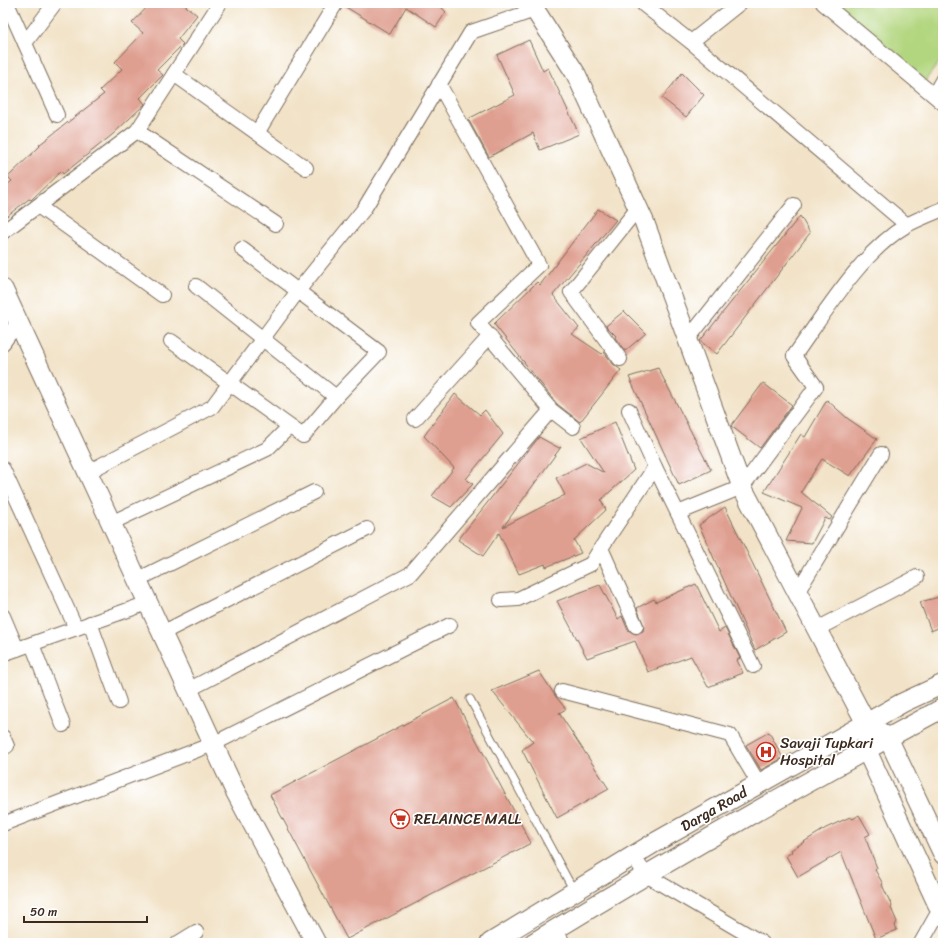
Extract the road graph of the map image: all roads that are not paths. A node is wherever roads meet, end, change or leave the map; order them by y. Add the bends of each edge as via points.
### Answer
1 (7, 3) edge
2 (55, 3) edge
3 (220, 3) edge
4 (336, 3) edge
5 (740, 3) edge
6 (823, 3) edge
7 (644, 5) dead end
8 (531, 6) edge
9 (25, 42) junction
10 (691, 42) junction
11 (174, 74) junction
12 (943, 79) edge
13 (439, 84) junction
14 (938, 99) edge
15 (57, 115) dead end
16 (137, 131) junction
17 (257, 133) junction
18 (306, 168) dead end
19 (794, 205) dead end
20 (38, 206) junction
21 (638, 208) junction
22 (943, 209) edge
23 (276, 224) dead end
24 (907, 225) junction
25 (3, 232) edge
26 (242, 249) dead end
27 (196, 286) dead end
28 (3, 289) edge
29 (298, 291) junction
30 (162, 295) dead end
31 (18, 322) junction
32 (490, 336) junction
33 (263, 338) junction
34 (688, 339) junction
35 (171, 341) dead end
36 (3, 343) edge
37 (620, 358) dead end
38 (231, 382) junction
39 (336, 397) junction
40 (551, 410) junction
41 (629, 410) dead end
42 (415, 419) dead end
43 (289, 427) junction
44 (573, 427) dead end
45 (881, 454) dead end
46 (655, 467) junction
47 (3, 469) edge
48 (88, 472) junction
49 (742, 487) junction
50 (314, 492) dead end
51 (678, 513) junction
52 (111, 523) junction
53 (367, 529) dead end
54 (601, 548) junction
55 (917, 576) dead end
56 (138, 580) junction
57 (798, 591) junction
58 (501, 600) dead end
59 (148, 603) junction
60 (3, 616) edge
61 (90, 623) junction
62 (450, 625) dead end
63 (636, 626) dead end
64 (76, 628) junction
65 (817, 629) junction
66 (162, 633) junction
67 (32, 644) junction
68 (18, 649) junction
69 (3, 654) edge
70 (753, 666) dead end
71 (943, 684) edge
72 (188, 690) junction
73 (562, 691) dead end
74 (470, 699) dead end
75 (119, 702) dead end
76 (943, 708) edge
77 (866, 723) junction
78 (63, 725) dead end
79 (888, 738) junction
80 (213, 744) junction
81 (866, 749) junction
82 (759, 784) junction
83 (3, 824) edge
84 (943, 854) edge
85 (633, 856) junction
86 (646, 875) junction
87 (574, 892) junction
88 (942, 910) edge
89 (196, 932) dead end
90 (559, 936) edge
91 (178, 943) edge
92 (316, 943) edge
93 (490, 943) edge
94 (533, 943) edge
95 (762, 943) edge
96 (920, 943) edge

1 - 9 street
2 - 9 street
3 - 11 street
4 - 17 street
5 - 10 street
6 - 14 street
7 - 10 street
8 - 13 street via 471,32
8 - 21 street via 576,74
9 - 15 street
10 - 24 street
11 - 16 street
11 - 17 street
12 - 14 street
13 - 29 street via 364,209
13 - 32 street via 539,265 478,323
16 - 20 street
16 - 23 street
17 - 18 street
19 - 34 street
20 - 25 street
20 - 30 street
21 - 34 street
21 - 37 street via 571,292
22 - 24 street
24 - 49 street via 862,263 794,356 816,387
26 - 29 street
27 - 33 street
28 - 31 street
29 - 33 street
29 - 39 street via 378,352
31 - 36 street
31 - 48 street
32 - 40 street
32 - 42 street
33 - 38 street
33 - 39 street
34 - 49 street
35 - 38 street
38 - 43 street
38 - 48 street via 212,407
39 - 43 street via 303,436
40 - 44 street
40 - 72 street via 410,574
41 - 46 street
43 - 52 street via 267,449
45 - 57 street
46 - 51 street
46 - 54 street
47 - 64 street
48 - 52 street
49 - 51 street
49 - 57 street
50 - 56 street
51 - 70 street
52 - 56 street
53 - 66 street
54 - 58 street via 591,564 518,599
54 - 63 street
55 - 65 street
56 - 59 street
57 - 65 street
59 - 61 street
59 - 66 street
60 - 68 street
61 - 64 street
61 - 75 street
62 - 80 street
64 - 67 street
65 - 77 street
66 - 72 street
67 - 68 street
67 - 78 street
68 - 69 street
71 - 77 street, Darga Road
72 - 80 street
73 - 82 street via 730,735
74 - 87 lane
76 - 79 street, Darga Road
77 - 79 street
77 - 81 street
77 - 82 street, Darga Road
79 - 81 street, Darga Road
79 - 84 street
80 - 83 street
80 - 92 street via 234,789
81 - 86 street, Darga Road
81 - 88 street
82 - 85 street, Darga Road
85 - 86 street
85 - 87 street, Darga Road
86 - 90 street, Darga Road
86 - 95 street
87 - 93 street, Darga Road
88 - 96 street
89 - 91 street
90 - 94 street, Darga Road

